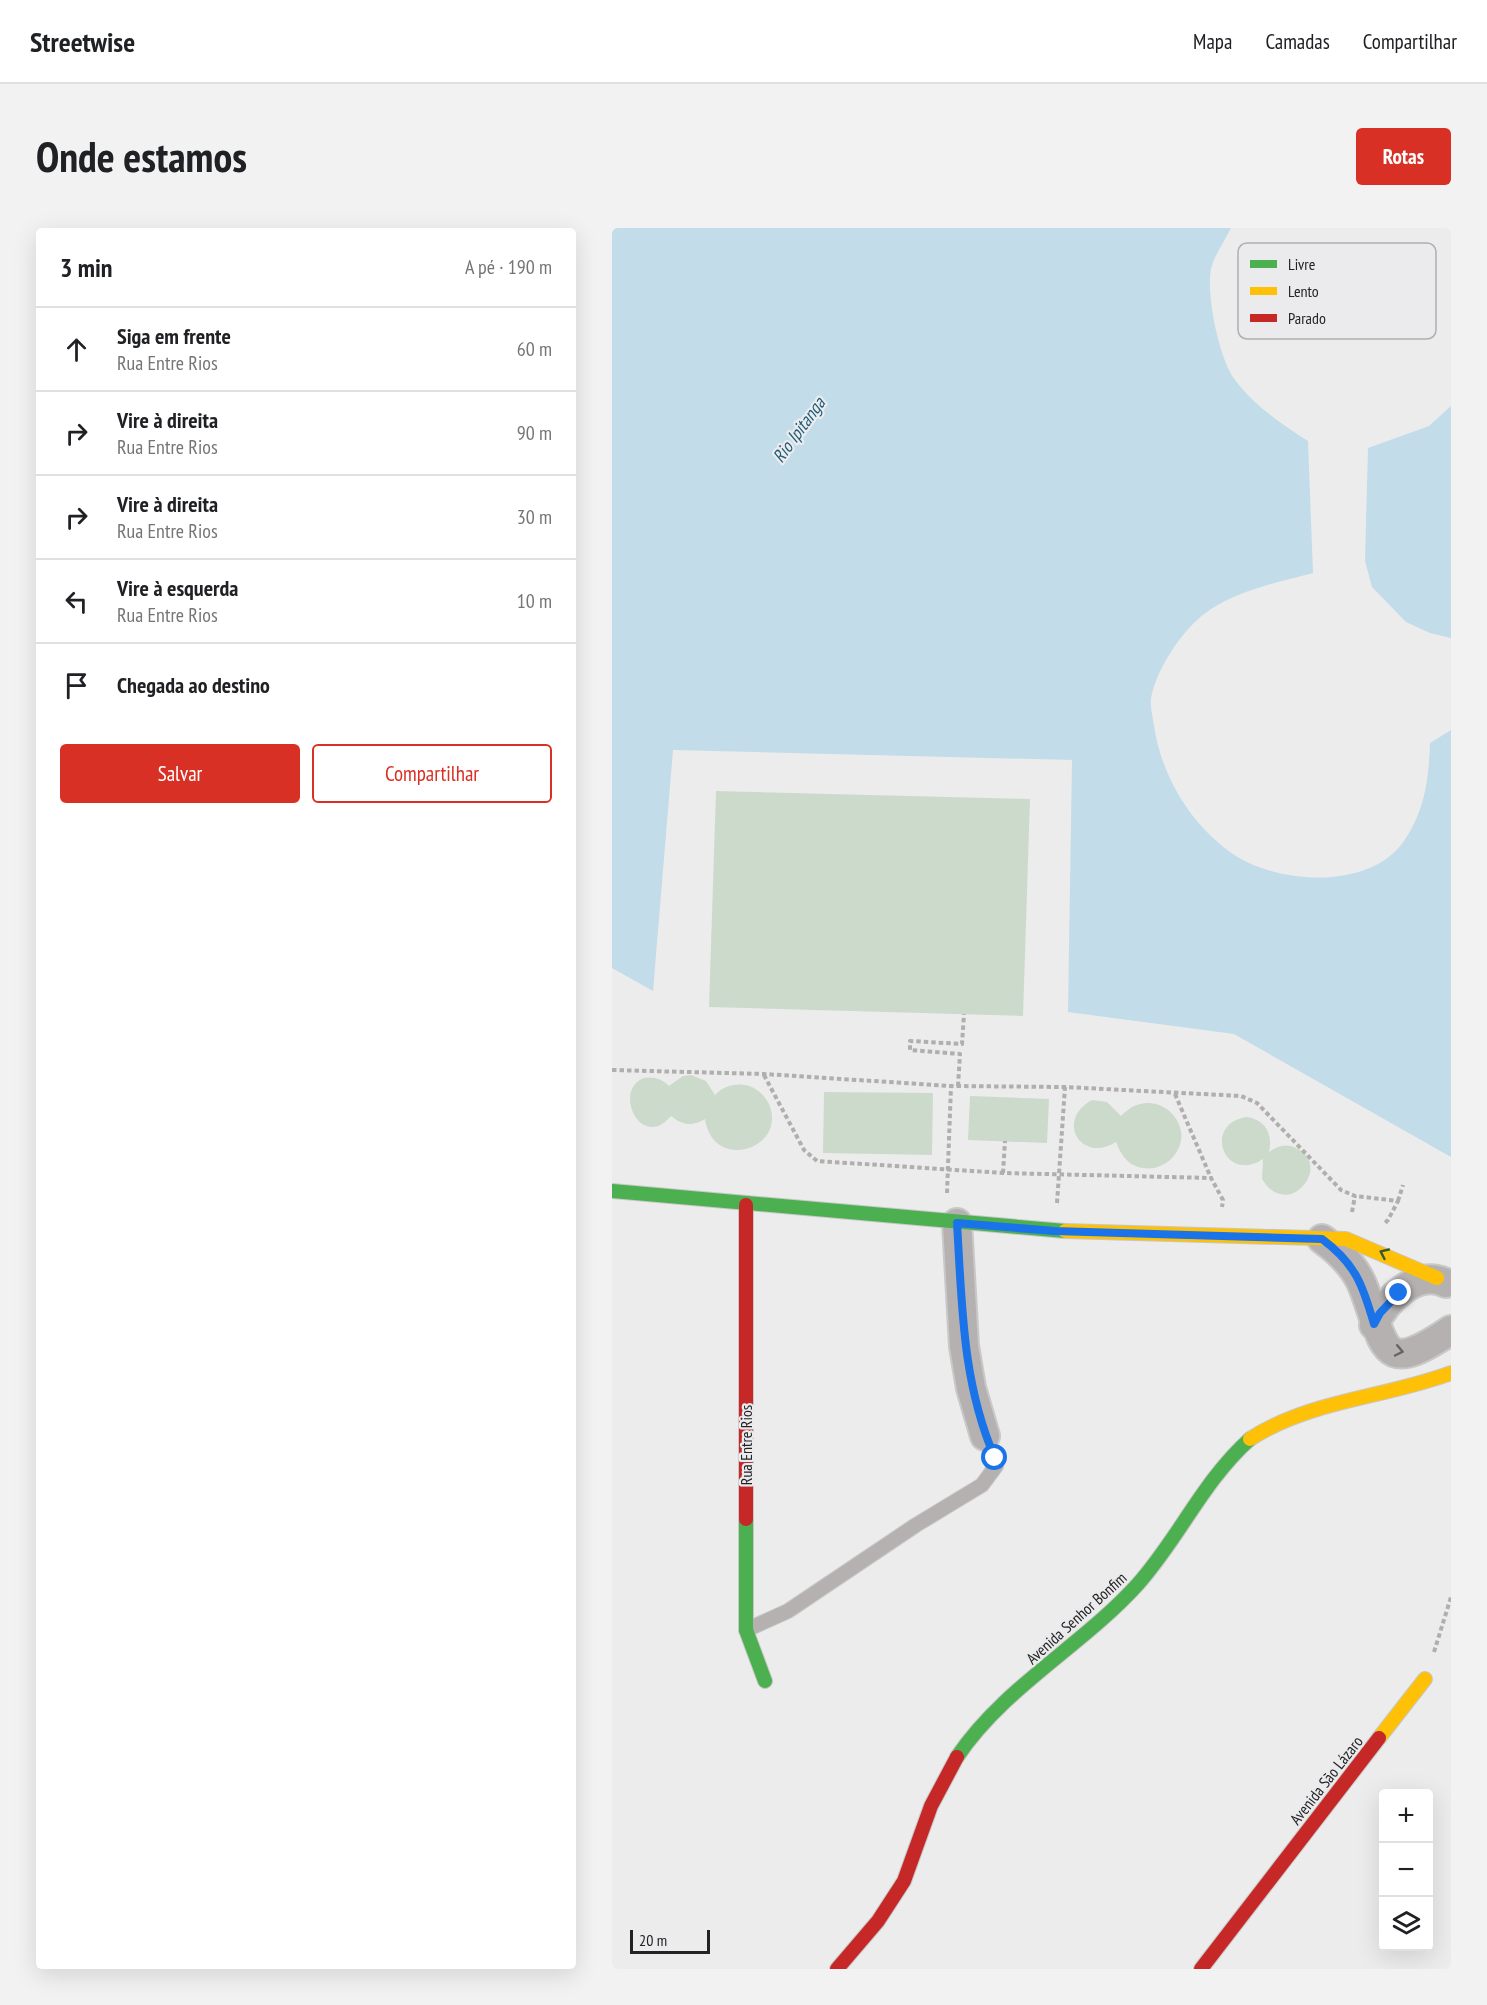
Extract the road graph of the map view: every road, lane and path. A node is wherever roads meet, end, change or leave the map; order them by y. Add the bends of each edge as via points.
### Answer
1 (964, 1014) dead end
2 (612, 1070) edge
3 (764, 1074) junction
4 (951, 1086) junction
5 (958, 1086) junction
6 (1065, 1087) junction
7 (1175, 1094) junction
8 (1005, 1141) dead end
9 (948, 1171) junction
10 (1003, 1173) junction
11 (1060, 1174) junction
12 (1211, 1178) junction
13 (1403, 1185) dead end
14 (612, 1191) edge
15 (1355, 1196) junction
16 (1223, 1200) dead end
17 (1398, 1201) junction
18 (746, 1205) junction
19 (1351, 1216) dead end
20 (957, 1223) junction
21 (1380, 1226) dead end
22 (1322, 1239) junction
23 (1444, 1282) edge
24 (1374, 1324) junction
25 (1451, 1330) edge
26 (1451, 1373) edge
27 (985, 1436) joint
28 (1451, 1597) edge
29 (746, 1630) junction
30 (1425, 1679) joint
31 (765, 1681) dead end
32 (837, 1969) edge
33 (1201, 1969) edge

1 - 5 path via 962,1044 910,1041 910,1050 960,1054
2 - 3 path
3 - 4 path
3 - 9 path via 804,1150 817,1161
4 - 5 path
4 - 9 path
5 - 6 path
6 - 7 path
6 - 11 path
7 - 12 path
7 - 15 path via 1241,1096 1257,1103 1341,1190
8 - 10 path
9 - 10 path
10 - 11 path
11 - 12 path
12 - 16 path
13 - 17 path
14 - 18 street
15 - 17 path
15 - 19 path
17 - 21 path
18 - 20 street
18 - 29 street, Rua Entre Rios
20 - 22 street via 1054,1231
20 - 27 street via 964,1346
23 -> 22 street via 1355,1242
22 - 24 street via 1352,1267 1364,1288
23 - 24 street via 1423,1279 1399,1293
24 -> 25 street via 1389,1349 1400,1354 1424,1348
26 - 32 street, Avenida Senhor Bonfim via 1296,1416 1268,1428 1227,1462 1139,1583 975,1732 930,1807 912,1867 871,1929
27 - 29 lane via 996,1466 982,1485 916,1524 788,1611
28 - 30 path
29 - 31 street, Rua Entre Rios
30 - 33 street, Avenida São Lázaro

